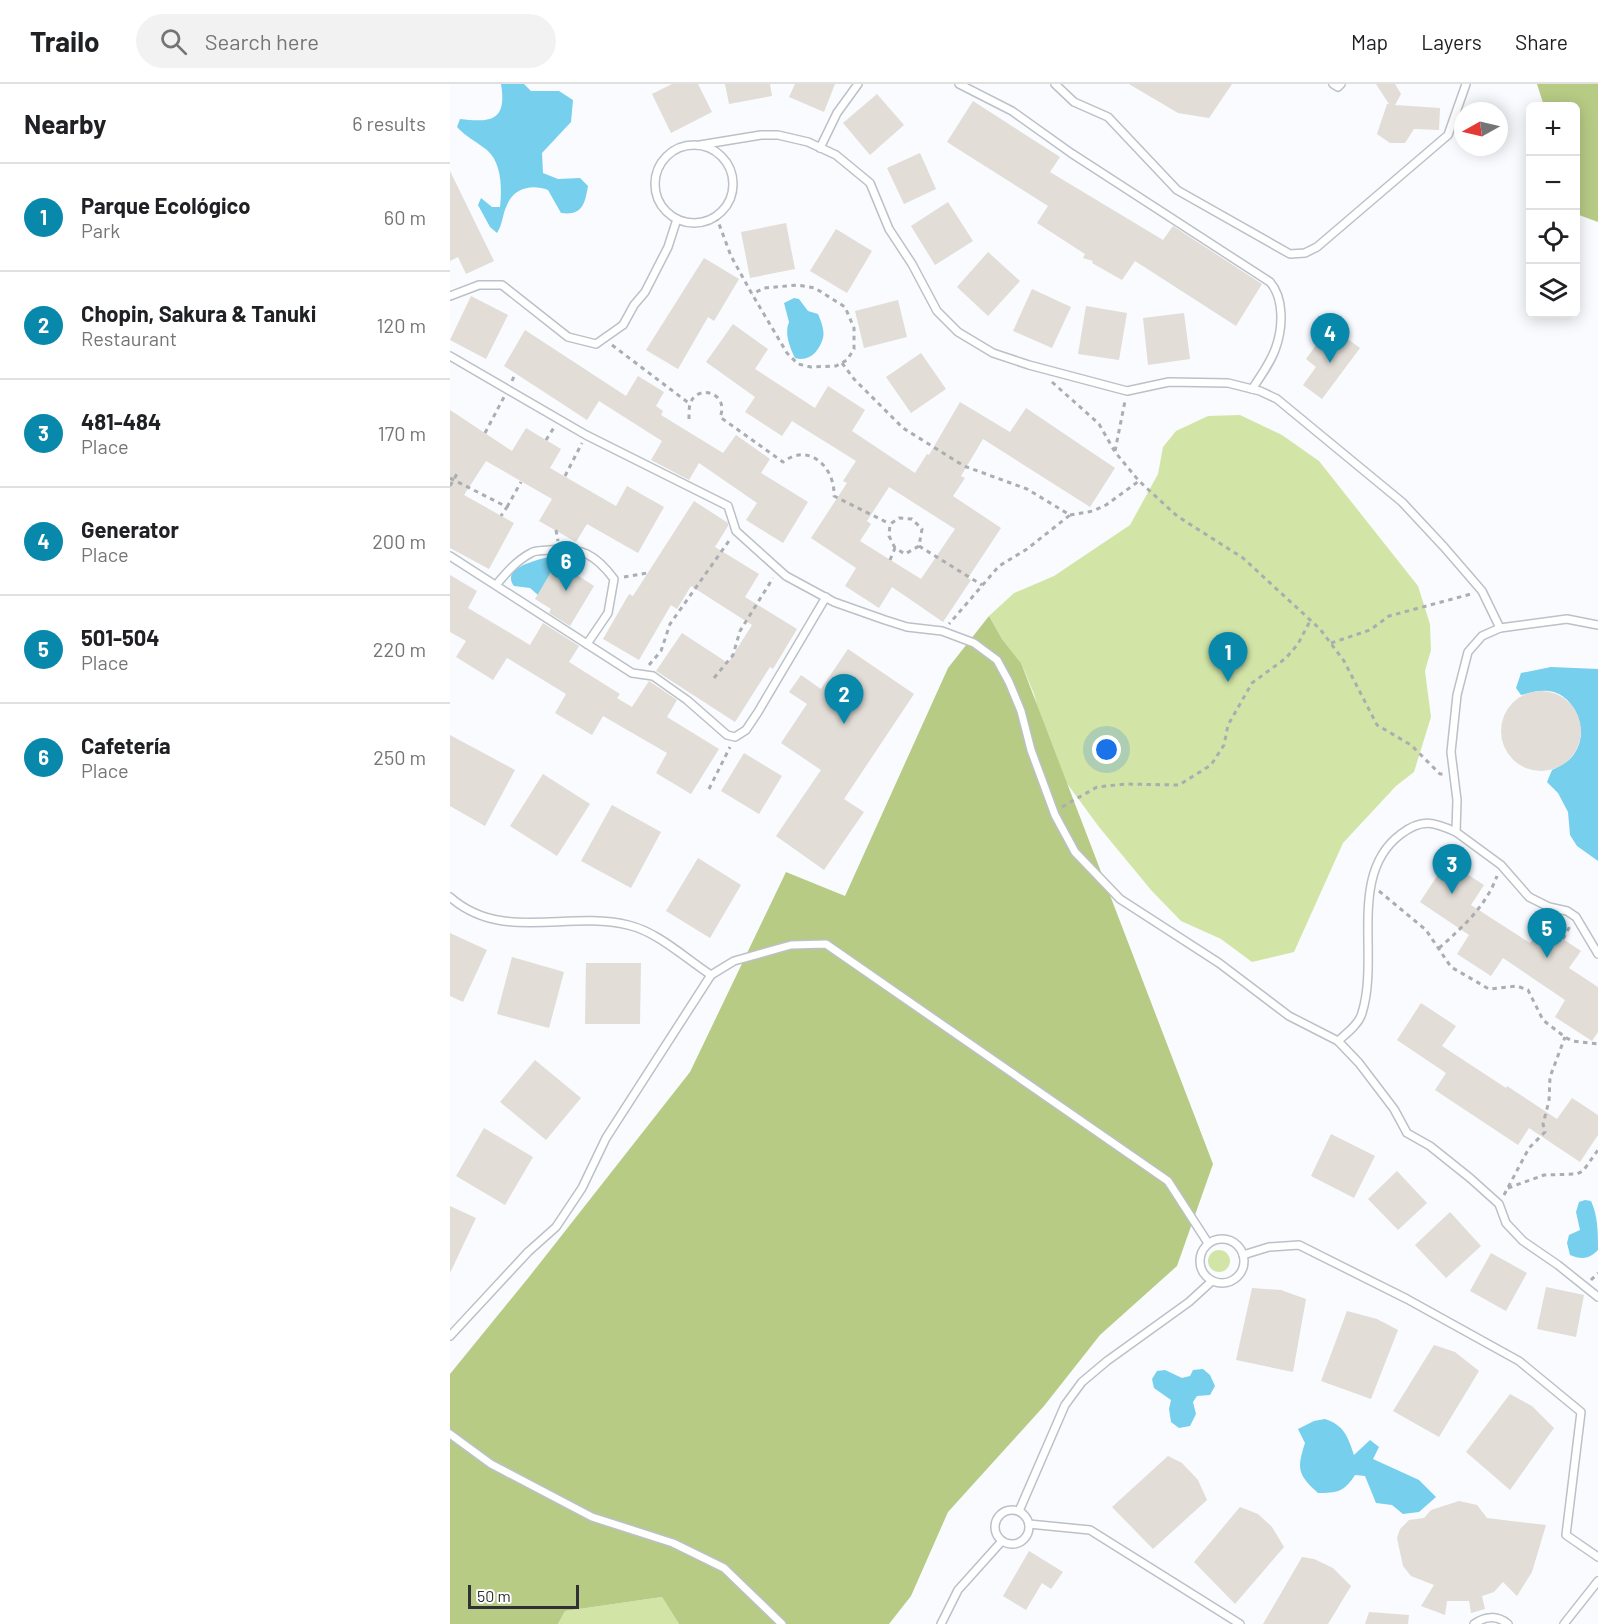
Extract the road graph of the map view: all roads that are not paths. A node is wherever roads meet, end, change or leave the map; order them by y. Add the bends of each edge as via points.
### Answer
1 (858, 84) edge
2 (959, 84) edge
3 (1055, 84) edge
4 (1333, 84) edge
5 (1341, 84) edge
6 (1466, 84) edge
7 (700, 145) junction
8 (820, 148) junction
9 (677, 219) junction
10 (450, 296) edge
11 (450, 357) edge
12 (1252, 389) junction
13 (450, 555) edge
14 (495, 585) junction
15 (826, 597) junction
16 (1598, 625) edge
17 (1500, 628) junction
18 (587, 644) junction
19 (1456, 832) junction
20 (450, 897) edge
21 (1598, 954) edge
22 (711, 975) junction
23 (1338, 1041) junction
24 (1208, 1243) junction
25 (1243, 1255) junction
26 (1212, 1281) junction
27 (1598, 1297) edge
28 (450, 1336) edge
29 (450, 1434) edge
30 (1019, 1511) junction
31 (1029, 1524) junction
32 (1002, 1541) junction
33 (1598, 1557) edge
34 (1598, 1581) edge
35 (782, 1624) edge
36 (941, 1624) edge
37 (1240, 1624) edge
38 (1474, 1624) edge
39 (1508, 1624) edge
40 (1564, 1624) edge

1 - 8 lane via 837,113
2 - 12 lane via 1012,111 1270,282 1278,291 1278,338
3 - 6 lane via 1074,102 1108,117 1178,190 1290,254 1317,247 1448,135
4 - 5 lane
7 - 8 lane via 778,135
7 - 9 lane via 668,154 655,177 656,194 663,209
7 - 9 lane via 722,158 731,173 730,199 716,216 701,223
8 - 12 lane via 836,155 870,183 889,229 937,311 958,332 993,353 1126,391 1169,382 1228,383
9 - 10 lane via 645,292 623,325 596,344 568,337 502,285 479,285
11 - 15 lane via 586,435 729,506 736,531 786,576
12 - 17 lane via 1277,399 1402,502 1482,591
13 - 14 lane
14 - 18 lane
14 - 18 lane via 512,566 533,552 584,552 601,562 614,579 608,613
15 - 18 lane via 758,712 746,730 735,737 727,735 653,676 632,673
15 - 23 lane via 907,627 974,643 997,660 1021,711 1055,816 1075,852 1120,899 1219,963 1289,1016
16 - 17 lane via 1567,619
17 - 19 lane via 1482,636 1468,652 1457,695 1451,752
19 - 21 lane via 1501,865 1529,897 1576,917
19 - 23 lane via 1438,824 1414,825 1386,848 1370,883 1370,958 1362,1015
20 - 22 lane via 479,916 499,921 612,921 631,926 656,937
22 - 24 lane via 734,961 791,945 826,944 1168,1181
22 - 28 lane via 606,1138 582,1188 556,1227
23 - 27 lane via 1381,1091 1407,1133 1470,1178 1498,1204 1506,1223 1523,1240
24 - 25 lane via 1228,1240
24 - 26 lane via 1200,1263
25 - 26 lane via 1242,1269 1233,1280
25 - 33 lane via 1269,1247 1299,1245 1519,1361 1581,1412 1566,1535
26 - 30 lane via 1082,1382 1065,1405
29 - 35 lane via 491,1464 592,1517 672,1543 724,1568
30 - 31 lane
30 - 32 lane via 1007,1510 998,1516 994,1527
31 - 32 lane via 1023,1540 1013,1544
31 - 37 lane via 1090,1530
32 - 36 lane via 958,1590
34 - 40 lane
38 - 39 lane via 1489,1617

